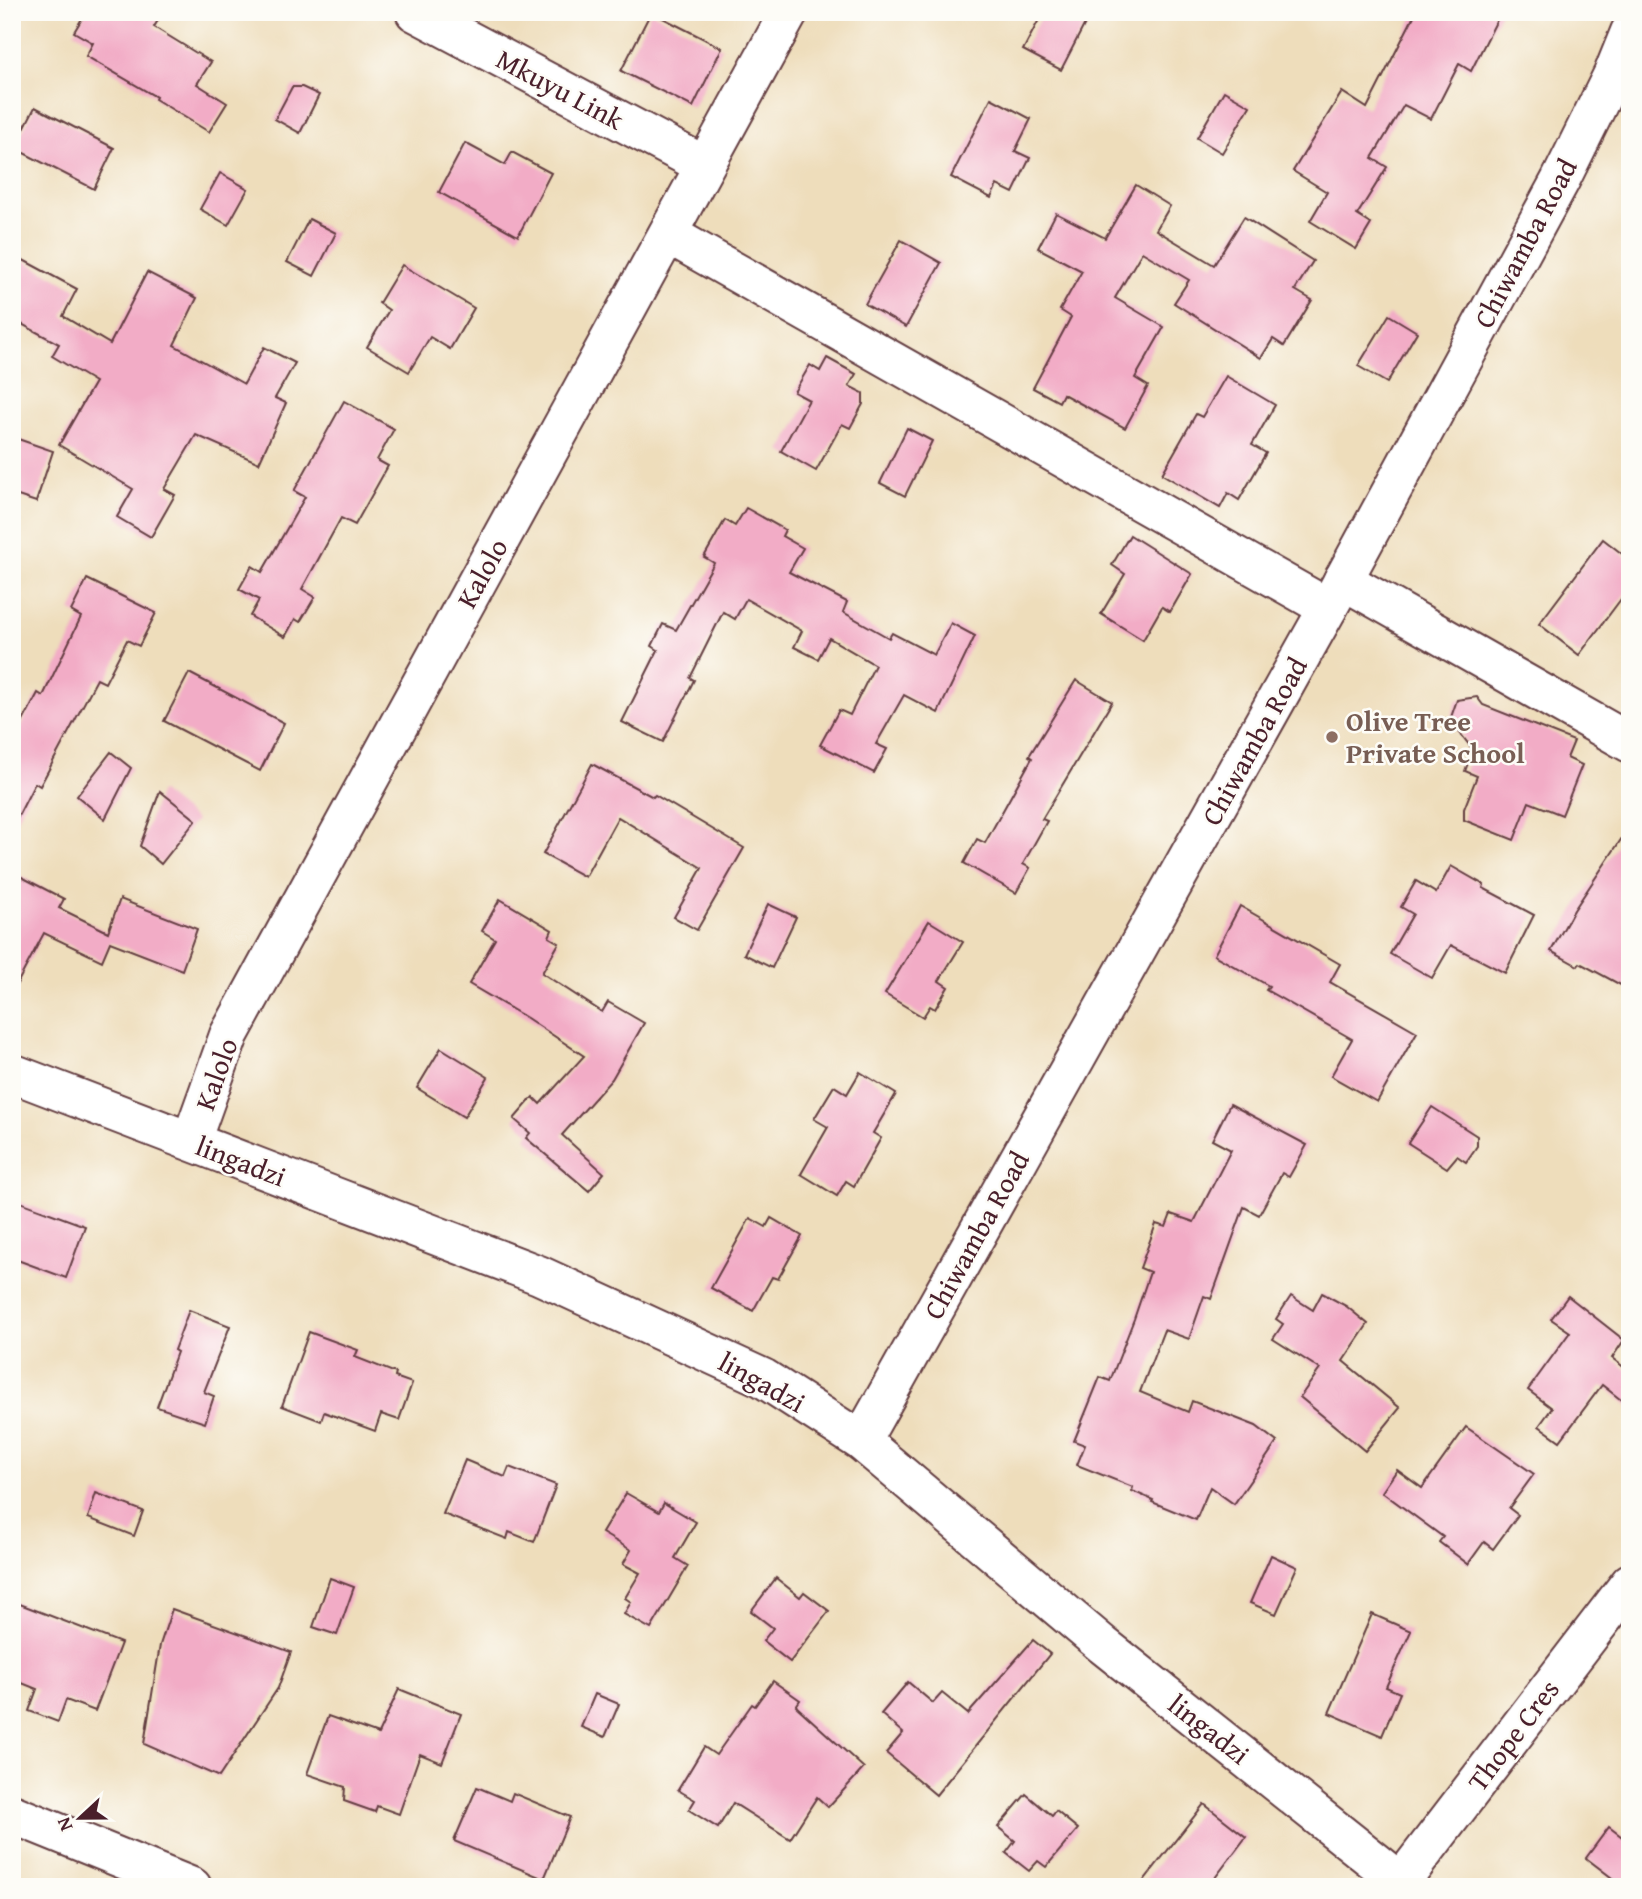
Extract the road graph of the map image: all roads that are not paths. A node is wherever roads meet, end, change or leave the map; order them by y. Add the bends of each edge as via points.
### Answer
1 (415, 12) edge
2 (789, 12) edge
3 (1630, 32) edge
4 (705, 165) junction
5 (668, 234) junction
6 (1336, 594) junction
7 (1630, 743) edge
8 (12, 1073) edge
9 (191, 1141) junction
10 (861, 1441) junction
11 (1630, 1583) edge
12 (12, 1814) edge
13 (1399, 1884) edge
14 (192, 1887) edge

1 - 4 street, Mkuyu Link
2 - 4 street, Kalolo
3 - 6 street, Chiwamba Road via 1560,181
4 - 5 street, Kalolo
5 - 6 street
5 - 9 street, Kalolo via 229,1035
6 - 7 street
6 - 10 street, Chiwamba Road
8 - 9 street, lingadzi
9 - 10 street, lingadzi via 596,1300 763,1378
10 - 13 street, lingadzi via 1103,1645
11 - 13 street, Thope Cres
12 - 14 street

